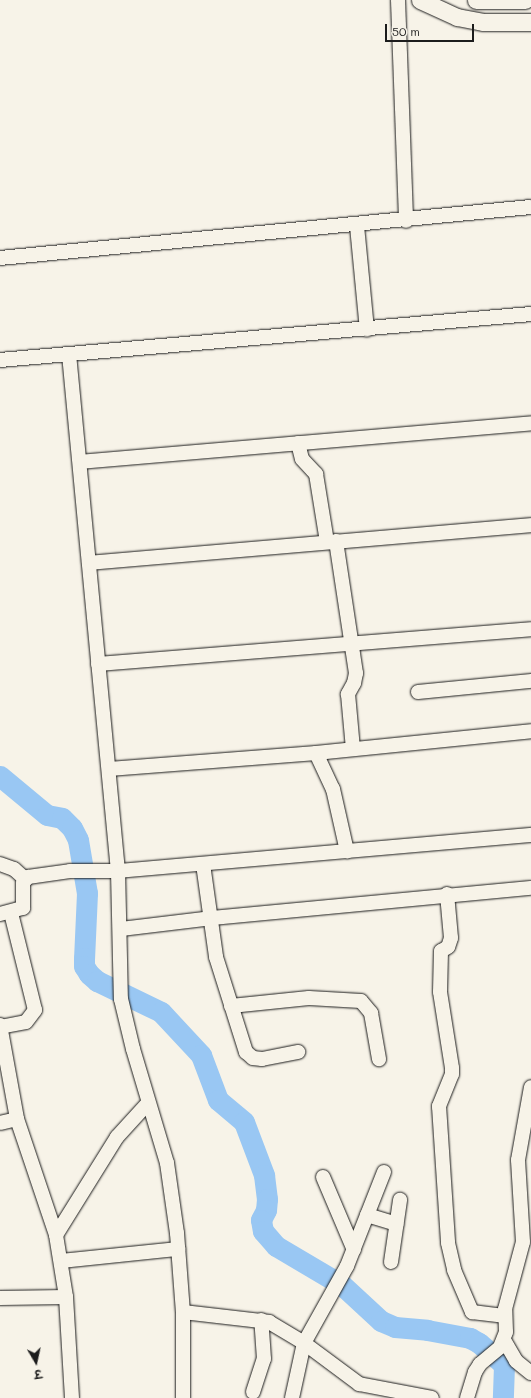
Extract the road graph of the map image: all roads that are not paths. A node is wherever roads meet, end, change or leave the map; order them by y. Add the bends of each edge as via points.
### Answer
1 (398, 0) edge
2 (420, 0) edge
3 (476, 0) edge
4 (526, 0) edge
5 (531, 22) edge
6 (531, 208) edge
7 (406, 221) junction
8 (358, 226) junction
9 (0, 258) edge
10 (531, 314) edge
11 (367, 330) junction
12 (68, 354) junction
13 (0, 360) edge
14 (531, 423) edge
15 (298, 443) junction
16 (80, 462) junction
17 (531, 525) edge
18 (332, 542) junction
19 (89, 563) junction
20 (531, 629) edge
21 (351, 643) junction
22 (98, 664) junction
23 (531, 682) edge
24 (418, 692) dead end
25 (531, 731) edge
26 (353, 749) junction
27 (316, 753) junction
28 (109, 769) junction
29 (531, 835) edge
30 (347, 851) junction
31 (0, 864) edge
32 (203, 864) junction
33 (118, 871) junction
34 (25, 879) junction
35 (531, 888) edge
36 (447, 894) junction
37 (5, 913) edge
38 (212, 918) junction
39 (121, 929) junction
40 (231, 1006) junction
41 (0, 1026) edge
42 (298, 1052) dead end
43 (3, 1057) edge
44 (379, 1059) dead end
45 (531, 1087) edge
46 (148, 1103) junction
47 (529, 1105) edge
48 (17, 1119) junction
49 (0, 1124) edge
50 (384, 1172) dead end
51 (323, 1177) dead end
52 (400, 1200) dead end
53 (367, 1215) junction
54 (397, 1224) junction
55 (56, 1235) junction
56 (178, 1249) junction
57 (354, 1250) junction
58 (61, 1261) junction
59 (391, 1262) dead end
60 (66, 1297) junction
61 (0, 1298) edge
62 (183, 1312) junction
63 (504, 1316) junction
64 (261, 1320) junction
65 (304, 1343) junction
66 (502, 1343) junction
67 (531, 1373) edge
68 (253, 1392) dead end
69 (72, 1398) edge
70 (182, 1398) edge
71 (292, 1398) edge
72 (432, 1398) edge
73 (467, 1398) edge

1 - 7 street
2 - 5 street via 457,17 483,22
3 - 4 street
6 - 7 street
7 - 8 street
8 - 9 street
8 - 11 street
10 - 11 street
11 - 12 street
12 - 13 street
12 - 16 street
14 - 15 street
15 - 16 street
15 - 18 street via 302,459 316,474
16 - 19 street
17 - 18 street
18 - 19 street
18 - 21 street
19 - 22 street
20 - 21 street
21 - 22 street
21 - 26 street via 356,677 348,694
22 - 28 street
23 - 24 street
25 - 26 street
26 - 27 street
27 - 28 street
27 - 30 street via 333,789
28 - 33 street
29 - 30 street
30 - 32 street
31 - 34 street via 14,869
32 - 33 street
32 - 38 street
33 - 34 street via 70,871
33 - 39 street
34 - 37 street via 23,908
35 - 36 street
36 - 38 street
36 - 63 street via 451,938 448,947 441,951 440,992 451,1050 452,1074 439,1106 449,1253 472,1312
37 - 41 street via 35,1010 26,1022
38 - 39 street
38 - 40 street via 216,957
39 - 46 street via 121,999
40 - 42 street via 246,1052 253,1058 262,1059
40 - 44 street via 309,998 362,1001 372,1013
41 - 43 street
43 - 48 street
45 - 47 street
46 - 55 street via 117,1137
46 - 56 street via 167,1163
47 - 63 street via 518,1160 523,1242 506,1298
48 - 49 street
48 - 55 street
50 - 53 street
51 - 57 street
52 - 54 street
53 - 54 street
53 - 57 street
54 - 59 street
55 - 58 street
56 - 58 street
56 - 62 street
57 - 65 street
58 - 60 street
60 - 61 street
60 - 69 street
62 - 64 street
62 - 70 street
63 - 66 street via 506,1332
64 - 65 street via 283,1329
64 - 68 street via 264,1359
65 - 71 street
65 - 72 street via 359,1384
66 - 67 street via 516,1361
66 - 73 street via 475,1372

